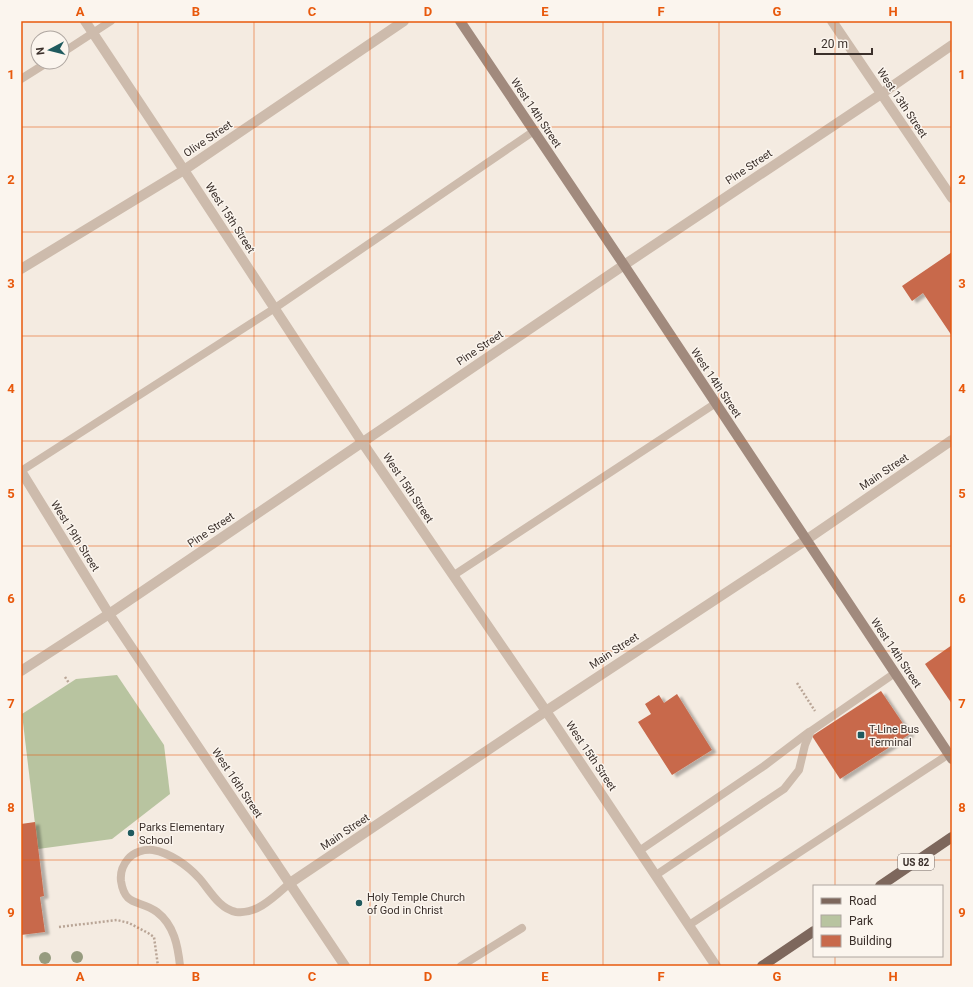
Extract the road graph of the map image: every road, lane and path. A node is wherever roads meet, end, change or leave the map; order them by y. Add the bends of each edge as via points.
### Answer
1 (85, 21) edge
2 (111, 21) edge
3 (404, 21) edge
4 (460, 21) edge
5 (832, 21) edge
6 (93, 33) junction
7 (952, 45) edge
8 (70, 48) edge
9 (35, 70) edge
10 (21, 79) edge
11 (881, 94) junction
12 (534, 131) junction
13 (184, 170) junction
14 (952, 198) edge
15 (624, 265) junction
16 (21, 269) edge
17 (275, 308) junction
18 (716, 403) junction
19 (952, 440) edge
20 (362, 442) junction
21 (21, 471) edge
22 (806, 540) junction
23 (454, 576) junction
24 (109, 614) junction
25 (21, 671) edge
26 (895, 673) junction
27 (65, 677) dead end
28 (69, 683) dead end
29 (797, 683) dead end
30 (546, 711) junction
31 (822, 722) junction
32 (811, 731) junction
33 (951, 757) edge
34 (952, 838) edge
35 (639, 850) junction
36 (656, 875) junction
37 (290, 883) junction
38 (882, 885) edge
39 (689, 926) junction
40 (59, 927) dead end
41 (522, 928) dead end
42 (813, 932) edge
43 (158, 966) edge
44 (180, 966) edge
45 (345, 966) edge
46 (461, 966) edge
47 (716, 966) edge
48 (762, 966) edge

1 - 6 street, West 15th Street
2 - 6 lane
3 - 13 street, Olive Street
4 - 12 street, West 14th Street
5 - 11 street, West 13th Street
6 - 8 lane
6 - 13 street, West 15th Street
7 - 11 street, Pine Street
9 - 10 lane
11 - 14 street, West 13th Street
11 - 15 street, Pine Street
12 - 15 street, West 14th Street
12 - 17 lane
13 - 16 street, Olive Street
13 - 17 street, West 15th Street
15 - 18 street, West 14th Street
15 - 20 street, Pine Street
17 - 20 street, West 15th Street
17 - 21 lane
18 - 22 street, West 14th Street
18 - 23 lane
19 - 22 street, Main Street
20 - 23 street, West 15th Street
20 - 24 street, Pine Street
21 - 24 street, West 19th Street
22 - 26 street, West 14th Street
22 - 30 street, Main Street
23 - 30 street, West 15th Street
24 - 25 street, Pine Street
24 - 37 street, West 16th Street
26 - 31 lane
26 - 33 street, West 14th Street
27 - 28 path
29 - 31 path
30 - 35 street, West 15th Street
30 - 37 street, Main Street
31 - 32 lane
32 - 35 lane via 764,766
32 - 36 lane via 799,770 784,789
33 - 39 lane
34 - 38 main road, US 82
35 - 36 street, West 15th Street
36 - 39 street, West 15th Street
37 - 44 lane via 264,904 248,912 235,912 223,906 184,864 159,851 146,850 135,853 121,869 123,891 127,898 157,911 169,924
37 - 45 street, West 16th Street
39 - 47 street, West 15th Street
40 - 43 path via 117,920 129,924 154,938
41 - 46 lane
42 - 48 main road

